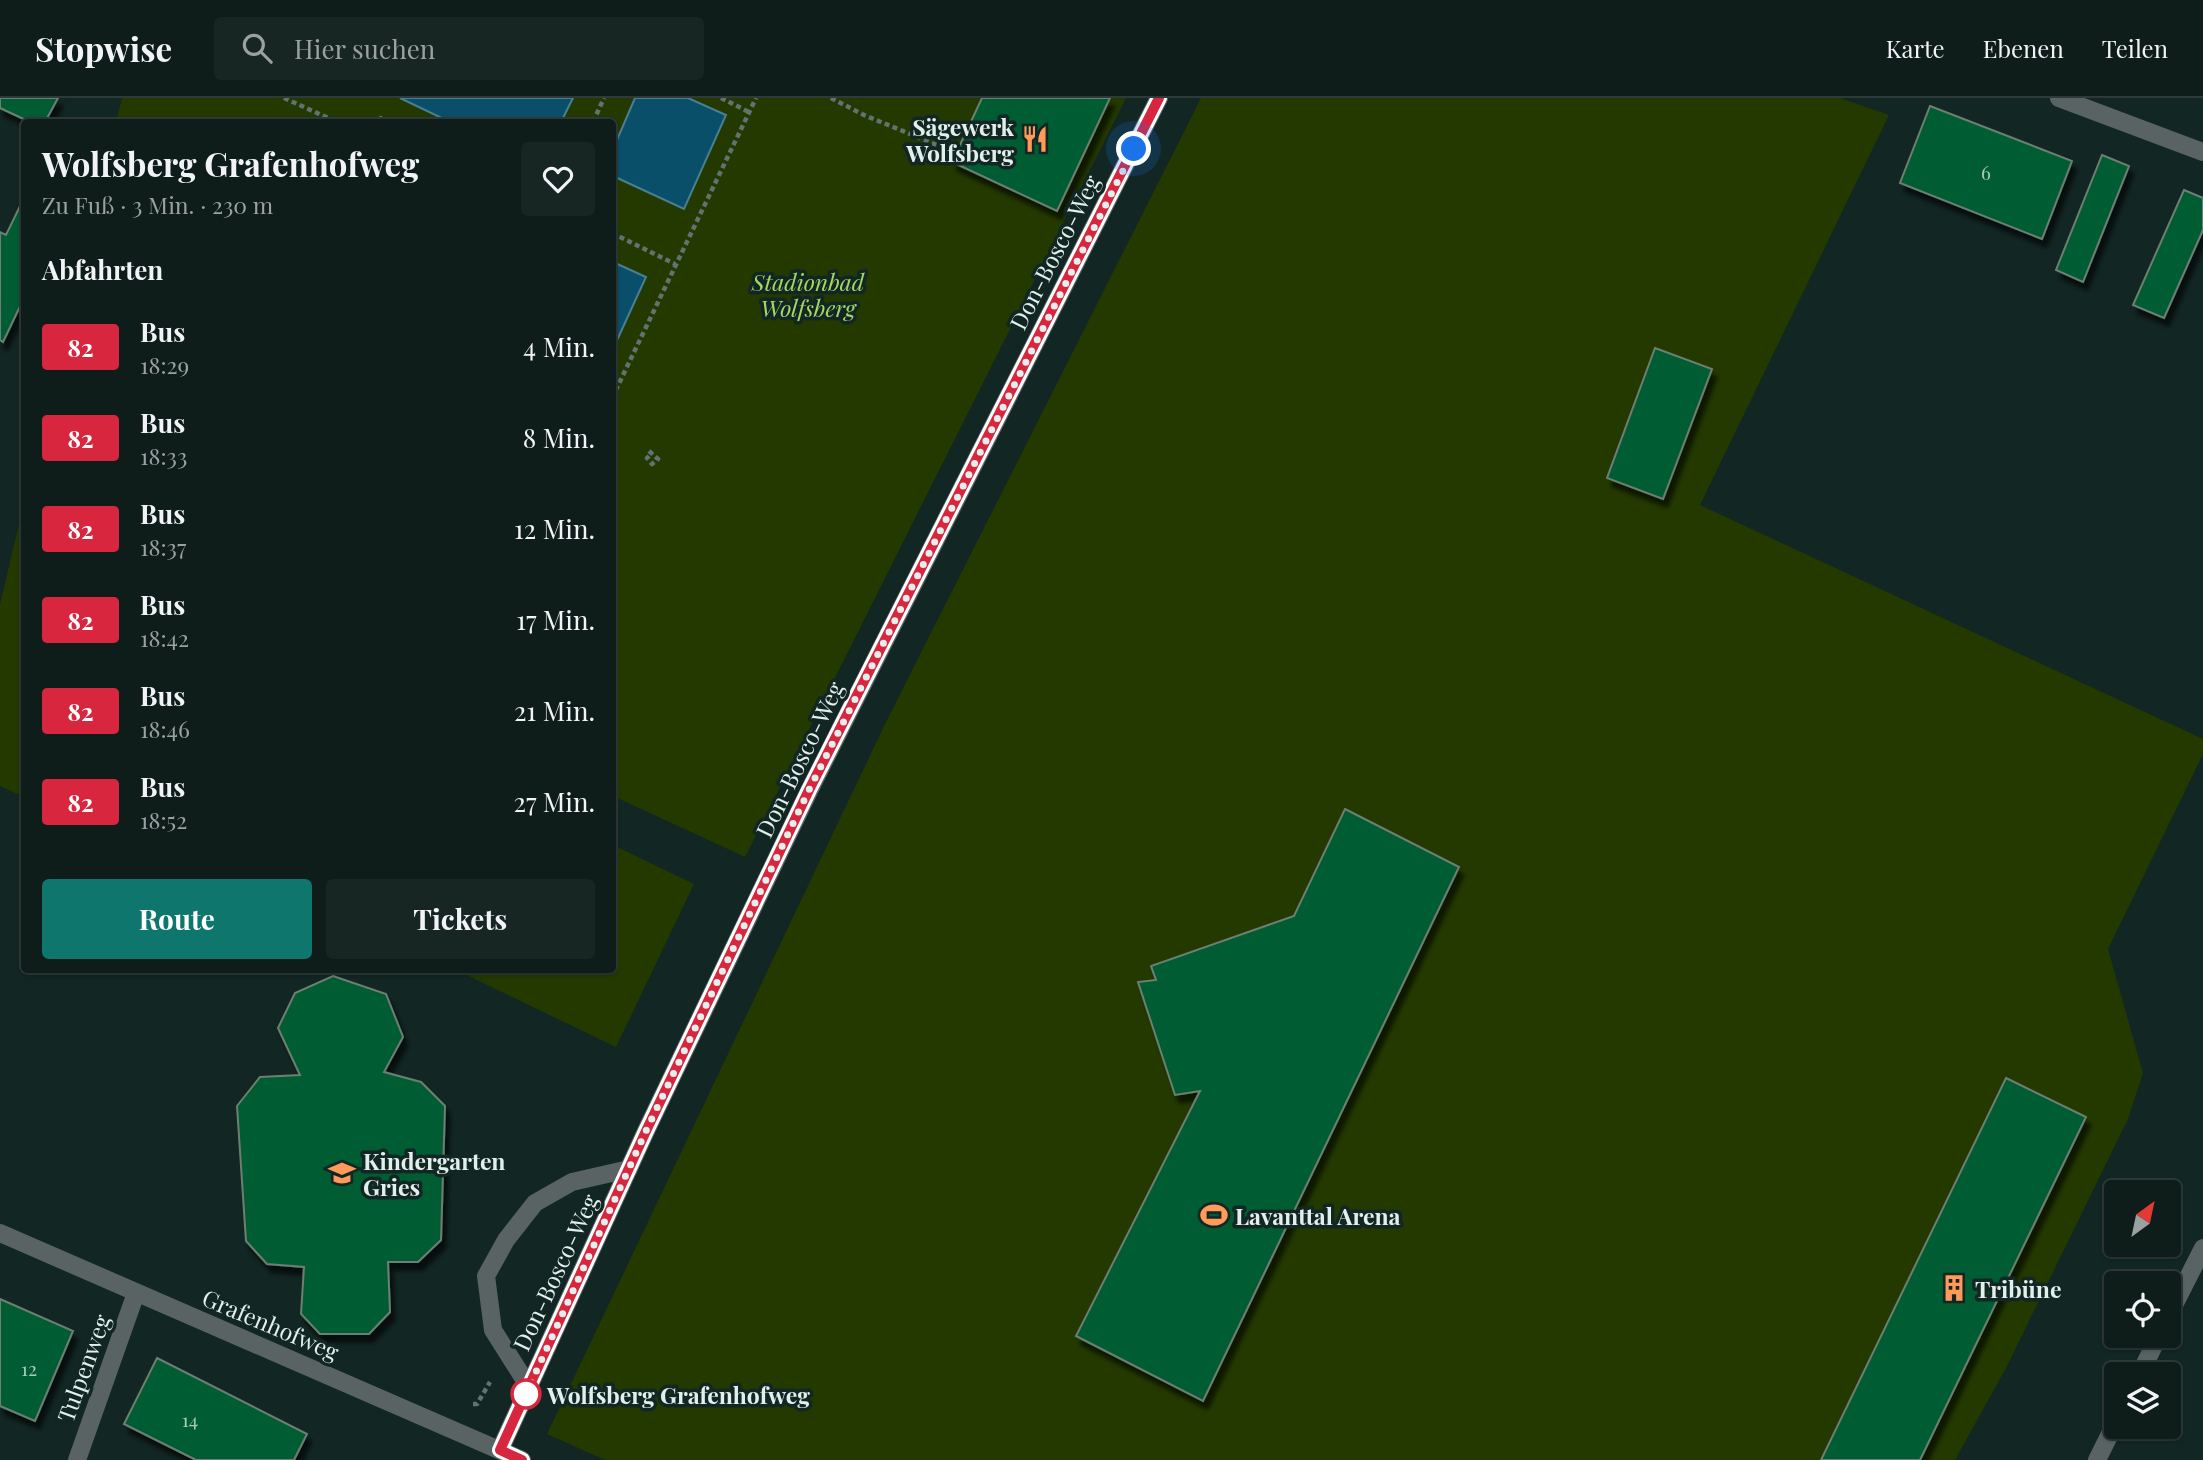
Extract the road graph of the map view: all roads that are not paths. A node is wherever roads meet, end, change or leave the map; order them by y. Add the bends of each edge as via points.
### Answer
1 (1159, 98) edge
2 (2059, 98) edge
3 (2203, 152) edge
4 (629, 1169) junction
5 (0, 1233) edge
6 (2203, 1248) edge
7 (2181, 1291) edge
8 (136, 1293) junction
9 (529, 1387) junction
10 (2108, 1439) edge
11 (500, 1450) junction
12 (77, 1460) edge
13 (522, 1460) edge
14 (2097, 1460) edge

1 - 4 street, Don-Bosco-Weg via 809,790
2 - 3 street
4 - 9 street, Don-Bosco-Weg
4 - 9 street via 572,1182 536,1203 506,1240 486,1276 493,1330
5 - 8 street, Grafenhofweg
6 - 7 street
8 - 11 street, Grafenhofweg
8 - 12 street, Tulpenweg
9 - 11 street, Don-Bosco-Weg
10 - 14 street
11 - 13 street, Grafenhofweg

